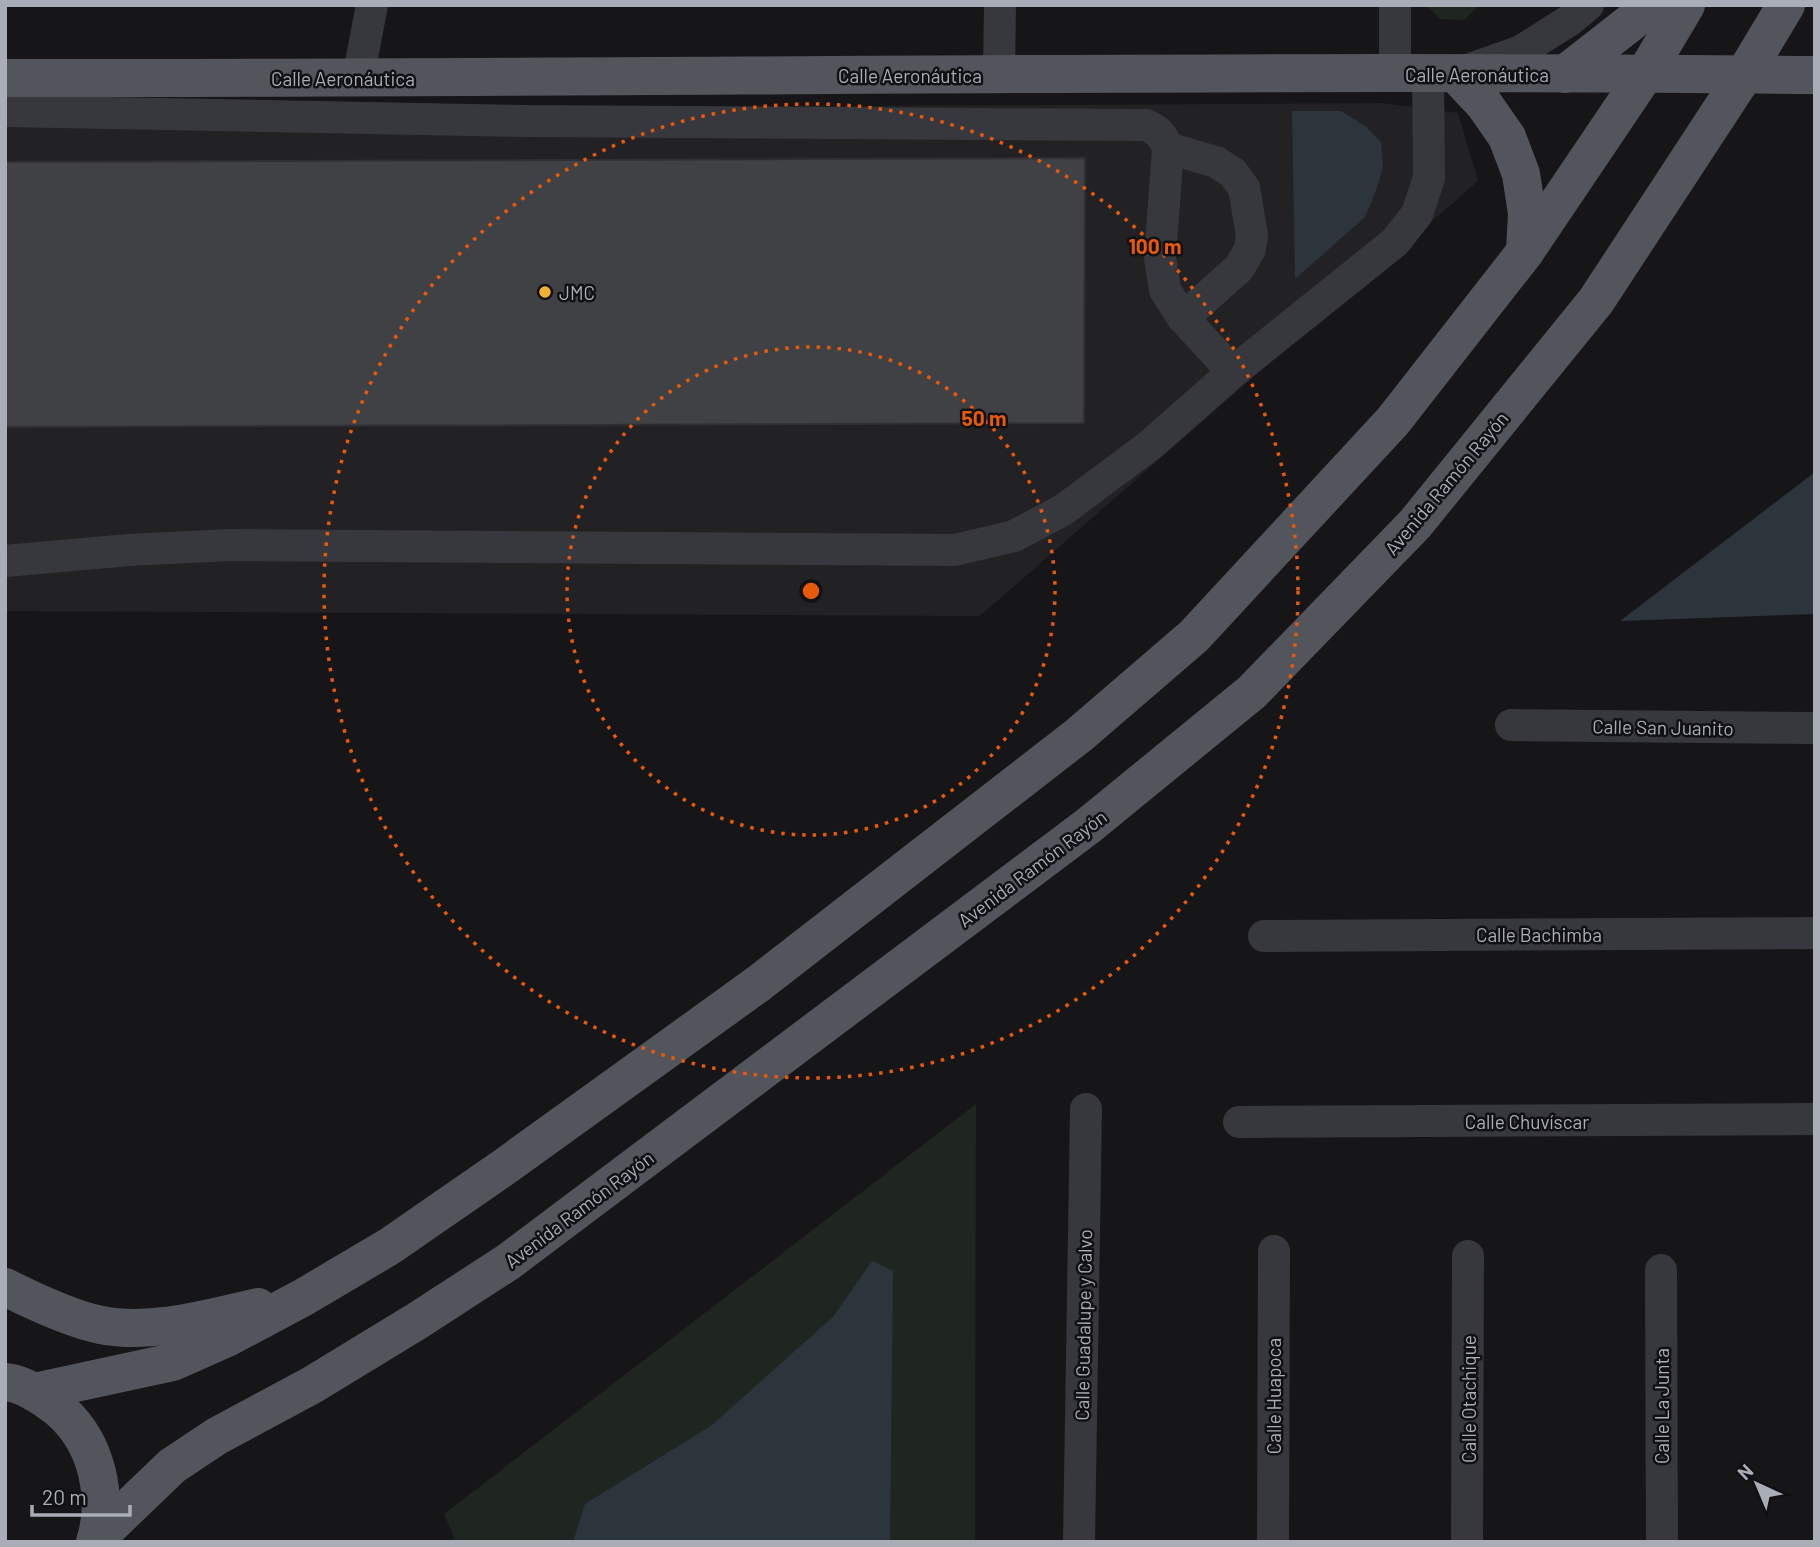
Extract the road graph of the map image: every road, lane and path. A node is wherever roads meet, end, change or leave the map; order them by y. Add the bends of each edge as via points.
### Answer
1 (372, 5) edge
2 (1000, 5) edge
3 (1395, 5) edge
4 (1588, 5) edge
5 (1653, 5) edge
6 (1686, 5) edge
7 (1786, 5) edge
8 (1426, 73) junction
9 (1565, 74) junction
10 (1645, 74) junction
11 (999, 75) junction
12 (1744, 75) junction
13 (1815, 75) edge
14 (5, 78) edge
15 (358, 78) junction
16 (5, 111) edge
17 (1168, 148) junction
18 (1525, 253) junction
19 (1183, 318) junction
20 (1233, 372) junction
21 (5, 561) edge
22 (1511, 725) dead end
23 (1815, 728) edge
24 (1815, 933) edge
25 (1264, 936) dead end
26 (1086, 1109) dead end
27 (1815, 1119) edge
28 (1239, 1122) dead end
29 (1274, 1251) dead end
30 (1468, 1256) dead end
31 (1661, 1270) dead end
32 (5, 1287) edge
33 (304, 1297) junction
34 (14, 1383) edge
35 (96, 1540) edge
36 (1079, 1542) edge
37 (1273, 1542) edge
38 (1467, 1542) edge
39 (1662, 1542) edge

1 - 15 street
2 - 11 street
3 - 8 street
4 - 8 street via 1521,51
5 - 9 main road
6 - 10 main road
7 - 12 main road, Avenida Ramón Rayón
8 - 9 main road, Calle Aeronáutica
8 - 11 main road, Calle Aeronáutica
8 - 18 main road via 1484,104 1507,137 1521,174 1527,213
8 - 20 street via 1429,178 1418,214 1395,243
9 - 10 main road, Calle Aeronáutica
10 - 12 main road, Calle Aeronáutica
10 - 18 main road
11 - 15 main road, Calle Aeronáutica
12 - 13 main road, Calle Aeronáutica
12 - 35 main road, Avenida Ramón Rayón via 1596,301 1415,524 1252,692 1088,826 508,1262 347,1364 172,1466
14 - 15 main road, Calle Aeronáutica
16 - 17 street via 526,121 1146,125 1162,135
17 - 19 street via 1160,258 1165,290
17 - 19 street via 1216,162 1233,173 1244,188 1252,234 1239,268
18 - 33 main road via 1393,421 1194,636 1079,735 758,984 411,1232
19 - 20 street
20 - 21 street via 1149,446 1063,510 1014,536 955,550 229,545
22 - 23 street, Calle San Juanito
24 - 25 street, Calle Bachimba
26 - 36 street, Calle Guadalupe y Calvo
27 - 28 street, Calle Chuvíscar
29 - 37 street, Calle Huapoca
30 - 38 street, Calle Otachique
31 - 39 street, Calle La Junta
32 - 33 main road via 101,1325 135,1328
33 - 34 main road via 173,1362
34 - 35 main road via 62,1412 84,1438 97,1470 102,1504

